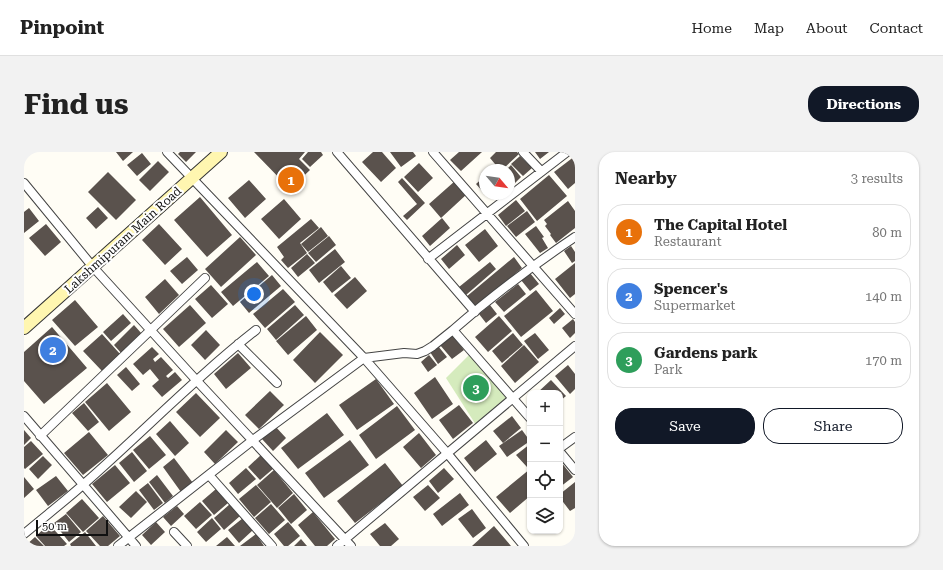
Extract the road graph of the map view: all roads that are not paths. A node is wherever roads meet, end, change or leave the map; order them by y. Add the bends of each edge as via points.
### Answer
1 (167, 152) edge
2 (221, 152) edge
3 (337, 152) edge
4 (434, 152) edge
5 (523, 152) edge
6 (567, 152) edge
7 (541, 171) junction
8 (192, 178) junction
9 (24, 183) edge
10 (486, 214) junction
11 (575, 237) edge
12 (428, 259) junction
13 (533, 265) junction
14 (93, 267) junction
15 (205, 278) dead end
16 (474, 312) junction
17 (575, 314) edge
18 (24, 328) edge
19 (150, 329) junction
20 (256, 330) dead end
21 (454, 330) junction
22 (238, 344) junction
23 (575, 346) edge
24 (364, 358) junction
25 (197, 381) junction
26 (277, 383) dead end
27 (512, 398) junction
28 (527, 415) edge
29 (24, 416) edge
30 (40, 436) junction
31 (575, 437) edge
32 (253, 440) junction
33 (563, 446) edge
34 (447, 453) junction
35 (563, 456) edge
36 (575, 470) edge
37 (209, 475) junction
38 (84, 484) junction
39 (26, 529) edge
40 (174, 532) dead end
41 (129, 537) junction
42 (345, 539) junction
43 (118, 546) edge
44 (136, 546) edge
45 (187, 546) edge
46 (272, 546) edge
47 (337, 546) edge
48 (351, 546) edge
49 (524, 546) edge

1 - 8 street
2 - 8 street, Lakshmipuram Main Road
3 - 12 street
4 - 10 street
5 - 7 street
6 - 7 street
7 - 10 street
8 - 14 street, Lakshmipuram Main Road
8 - 24 street
9 - 14 street
10 - 12 street
10 - 13 street
11 - 13 street
12 - 16 street
13 - 16 street
13 - 17 street
14 - 18 street, Lakshmipuram Main Road
14 - 19 street
15 - 19 street
16 - 21 street
19 - 25 street
19 - 30 street
20 - 22 street
21 - 24 street via 418,354
21 - 27 street
22 - 25 street
22 - 26 street
23 - 27 street
24 - 32 street
24 - 34 street
25 - 32 street
25 - 38 street
27 - 28 street
27 - 34 street
29 - 30 street
30 - 38 street
31 - 33 street
32 - 37 street
32 - 42 street
34 - 42 street
34 - 49 street
35 - 36 street
37 - 41 street
37 - 46 street
38 - 39 street
38 - 41 street
40 - 45 street
41 - 43 street
41 - 44 street
42 - 47 street
42 - 48 street

